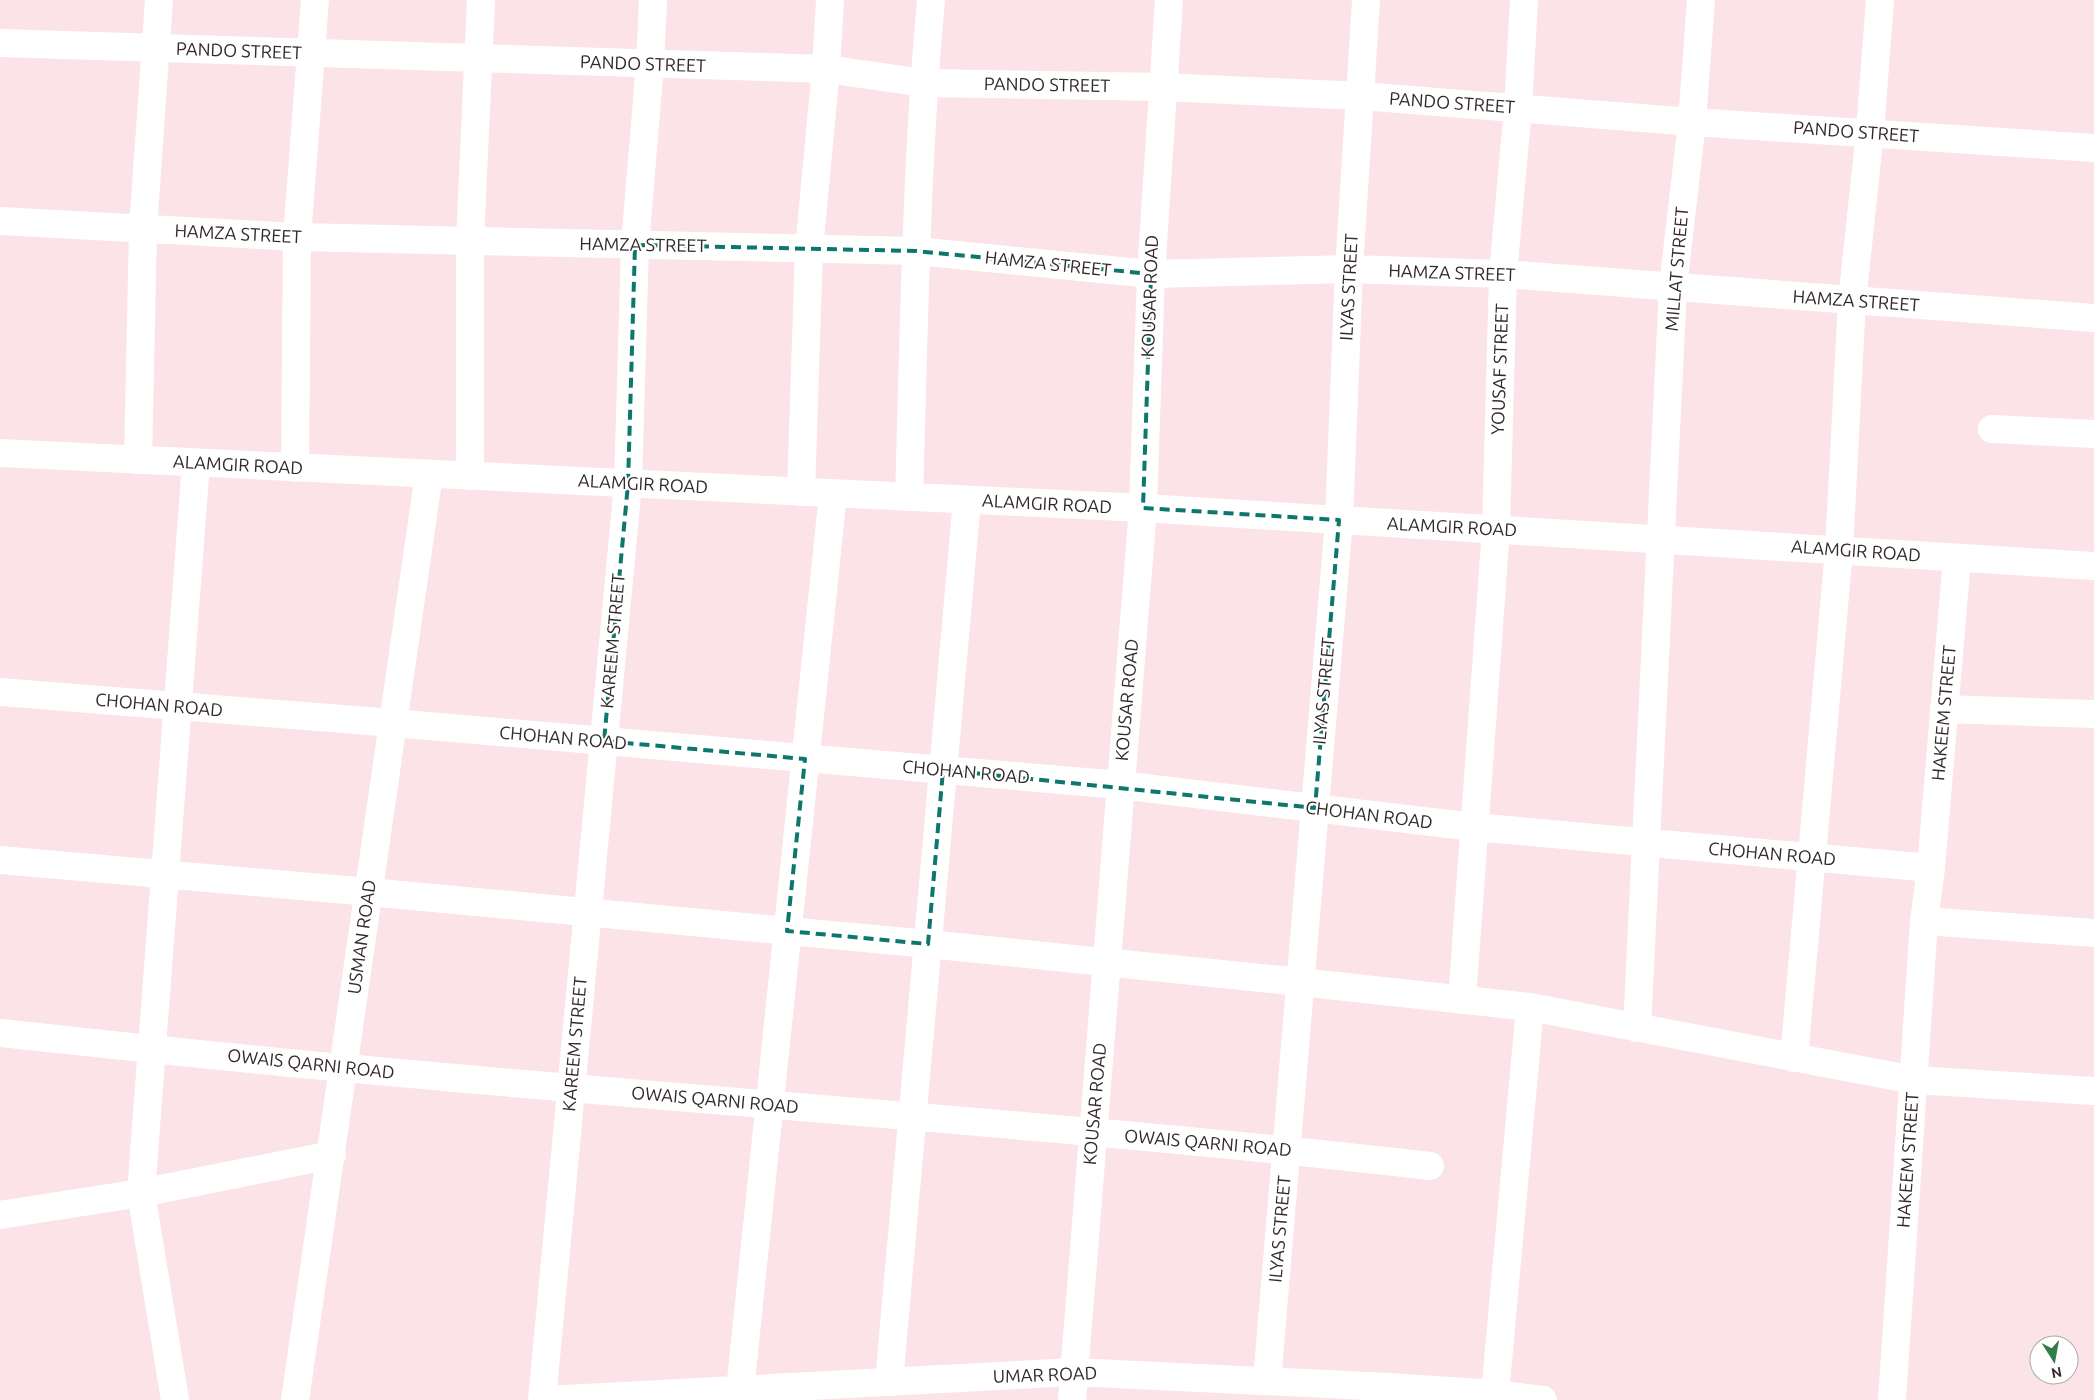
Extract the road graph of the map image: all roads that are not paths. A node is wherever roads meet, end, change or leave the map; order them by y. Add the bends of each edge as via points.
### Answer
1 (159, 0) edge
2 (315, 0) edge
3 (481, 0) edge
4 (653, 0) edge
5 (830, 0) edge
6 (932, 0) edge
7 (1168, 0) edge
8 (1366, 0) edge
9 (1524, 0) edge
10 (1701, 0) edge
11 (1880, 0) edge
12 (0, 43) edge
13 (157, 49) junction
14 (312, 54) junction
15 (480, 58) junction
16 (650, 64) junction
17 (826, 69) junction
18 (924, 83) junction
19 (1162, 87) junction
20 (1361, 96) junction
21 (1518, 108) junction
22 (1692, 122) junction
23 (1870, 132) junction
24 (2094, 148) edge
25 (0, 221) edge
26 (143, 229) junction
27 (297, 237) junction
28 (470, 241) junction
29 (634, 245) junction
30 (809, 249) junction
31 (916, 251) junction
32 (1349, 269) junction
33 (1151, 274) junction
34 (1503, 274) junction
35 (1673, 287) junction
36 (1852, 301) junction
37 (2094, 318) edge
38 (1992, 429) dead end
39 (2094, 434) edge
40 (0, 453) edge
41 (138, 460) junction
42 (196, 463) junction
43 (295, 468) junction
44 (429, 474) junction
45 (470, 476) junction
46 (628, 484) junction
47 (801, 492) junction
48 (833, 494) junction
49 (909, 497) junction
50 (967, 500) junction
51 (1142, 508) junction
52 (1339, 520) junction
53 (1496, 529) junction
54 (1660, 540) junction
55 (1839, 550) junction
56 (1957, 558) junction
57 (2094, 566) edge
58 (0, 692) edge
59 (178, 706) junction
60 (1944, 709) junction
61 (2094, 714) edge
62 (393, 723) junction
63 (604, 741) junction
64 (805, 759) junction
65 (943, 770) junction
66 (1120, 785) junction
67 (1315, 808) junction
68 (1474, 827) junction
69 (1646, 842) junction
70 (1812, 857) junction
71 (0, 860) edge
72 (1931, 868) junction
73 (164, 874) junction
74 (369, 892) junction
75 (588, 912) junction
76 (1924, 920) junction
77 (788, 931) junction
78 (2094, 933) edge
79 (928, 944) junction
80 (1107, 960) junction
81 (1300, 982) junction
82 (1462, 1000) junction
83 (1530, 1007) junction
84 (1637, 1028) junction
85 (0, 1033) edge
86 (152, 1049) junction
87 (1794, 1058) junction
88 (344, 1068) junction
89 (1914, 1080) junction
90 (572, 1087) junction
91 (2094, 1091) edge
92 (769, 1104) junction
93 (913, 1116) junction
94 (1093, 1132) junction
95 (1286, 1150) junction
96 (332, 1155) junction
97 (1430, 1166) dead end
98 (140, 1194) junction
99 (0, 1215) edge
100 (1074, 1372) junction
101 (1267, 1381) junction
102 (890, 1382) junction
103 (740, 1390) junction
104 (1389, 1393) edge
105 (1495, 1394) junction
106 (175, 1400) edge
107 (295, 1400) edge
108 (542, 1400) edge
109 (546, 1400) edge
110 (1072, 1400) edge
111 (1543, 1400) edge
112 (1892, 1400) edge

1 - 13 street
2 - 14 street
3 - 15 street
4 - 16 street, KAREEM STREET
5 - 17 street
6 - 18 street
7 - 19 street, KOUSAR ROAD
8 - 20 street, ILYAS STREET
9 - 21 street, YOUSAF STREET
10 - 22 street, MILLAT STREET
11 - 23 street
12 - 13 street, PANDO STREET
13 - 14 street, PANDO STREET
13 - 26 street
14 - 15 street, PANDO STREET
14 - 27 street
15 - 16 street, PANDO STREET
15 - 28 street
16 - 17 street, PANDO STREET
16 - 29 street, KAREEM STREET
17 - 18 street, PANDO STREET
17 - 30 street
18 - 19 street, PANDO STREET
18 - 31 street
19 - 20 street, PANDO STREET
19 - 33 street, KOUSAR ROAD
20 - 21 street, PANDO STREET
20 - 32 street, ILYAS STREET
21 - 22 street, PANDO STREET
21 - 34 street, YOUSAF STREET
22 - 23 street, PANDO STREET
22 - 35 street, MILLAT STREET
23 - 24 street, PANDO STREET
23 - 36 street
25 - 26 street, HAMZA STREET
26 - 27 street, HAMZA STREET
26 - 41 street
27 - 28 street, HAMZA STREET
27 - 43 street
28 - 29 street, HAMZA STREET
28 - 45 street
29 - 30 street, HAMZA STREET
29 - 46 street, KAREEM STREET
30 - 31 street, HAMZA STREET
30 - 47 street
31 - 33 street, HAMZA STREET
31 - 49 street
32 - 33 street, HAMZA STREET
32 - 34 street, HAMZA STREET
32 - 52 street, ILYAS STREET
33 - 51 street, KOUSAR ROAD
34 - 35 street, HAMZA STREET
34 - 53 street, YOUSAF STREET
35 - 36 street, HAMZA STREET
35 - 54 street, MILLAT STREET
36 - 37 street, HAMZA STREET
36 - 55 street
38 - 39 street
40 - 41 street, ALAMGIR ROAD
41 - 42 street, ALAMGIR ROAD
42 - 43 street, ALAMGIR ROAD
42 - 59 street
43 - 44 street, ALAMGIR ROAD
44 - 45 street, ALAMGIR ROAD
44 - 62 street, USMAN ROAD
45 - 46 street, ALAMGIR ROAD
46 - 47 street, ALAMGIR ROAD
46 - 63 street, KAREEM STREET
47 - 48 street, ALAMGIR ROAD
48 - 49 street, ALAMGIR ROAD
48 - 64 street
49 - 50 street, ALAMGIR ROAD
50 - 51 street, ALAMGIR ROAD
50 - 65 street
51 - 52 street, ALAMGIR ROAD
51 - 66 street, KOUSAR ROAD
52 - 53 street, ALAMGIR ROAD
52 - 67 street, ILYAS STREET
53 - 54 street, ALAMGIR ROAD
53 - 68 street, YOUSAF STREET
54 - 55 street, ALAMGIR ROAD
54 - 69 street, MILLAT STREET
55 - 56 street, ALAMGIR ROAD
55 - 70 street
56 - 57 street, ALAMGIR ROAD
56 - 60 street, HAKEEM STREET
58 - 59 street, CHOHAN ROAD
59 - 62 street, CHOHAN ROAD
59 - 73 street
60 - 61 street
60 - 72 street, HAKEEM STREET
62 - 63 street, CHOHAN ROAD
62 - 74 street, USMAN ROAD
63 - 64 street, CHOHAN ROAD
63 - 75 street, KAREEM STREET
64 - 65 street, CHOHAN ROAD
64 - 77 street
65 - 66 street, CHOHAN ROAD
65 - 79 street
66 - 67 street, CHOHAN ROAD
66 - 80 street, KOUSAR ROAD
67 - 68 street, CHOHAN ROAD
67 - 81 street, ILYAS STREET
68 - 69 street, CHOHAN ROAD
68 - 82 street, YOUSAF STREET
69 - 70 street, CHOHAN ROAD
69 - 84 street, MILLAT STREET
70 - 72 street, CHOHAN ROAD
70 - 87 street
71 - 73 street
72 - 76 street, HAKEEM STREET
73 - 74 street
73 - 86 street
74 - 75 street
74 - 88 street, USMAN ROAD
75 - 77 street
75 - 90 street, KAREEM STREET
76 - 78 street
76 - 89 street, HAKEEM STREET
77 - 79 street
77 - 92 street
79 - 80 street
79 - 93 street
80 - 81 street
80 - 94 street, KOUSAR ROAD
81 - 82 street
81 - 95 street, ILYAS STREET
82 - 83 street
83 - 84 street
83 - 105 street
84 - 87 street
85 - 86 street, OWAIS QARNI ROAD
86 - 88 street, OWAIS QARNI ROAD
86 - 98 street
87 - 89 street
88 - 90 street, OWAIS QARNI ROAD
88 - 96 street, USMAN ROAD
89 - 91 street
89 - 112 street, HAKEEM STREET
90 - 92 street, OWAIS QARNI ROAD
90 - 108 street, KAREEM STREET
92 - 93 street, OWAIS QARNI ROAD
92 - 103 street
93 - 94 street, OWAIS QARNI ROAD
93 - 102 street
94 - 95 street, OWAIS QARNI ROAD
94 - 100 street, KOUSAR ROAD
95 - 97 street, OWAIS QARNI ROAD
95 - 101 street, ILYAS STREET
96 - 98 street
96 - 107 street, USMAN ROAD
98 - 99 street
98 - 106 street
100 - 101 street, UMAR ROAD
100 - 102 street, UMAR ROAD
100 - 110 street, KOUSAR ROAD
101 - 104 street, UMAR ROAD
102 - 103 street, UMAR ROAD
103 - 109 street, UMAR ROAD
104 - 105 street, UMAR ROAD
105 - 111 street, UMAR ROAD

